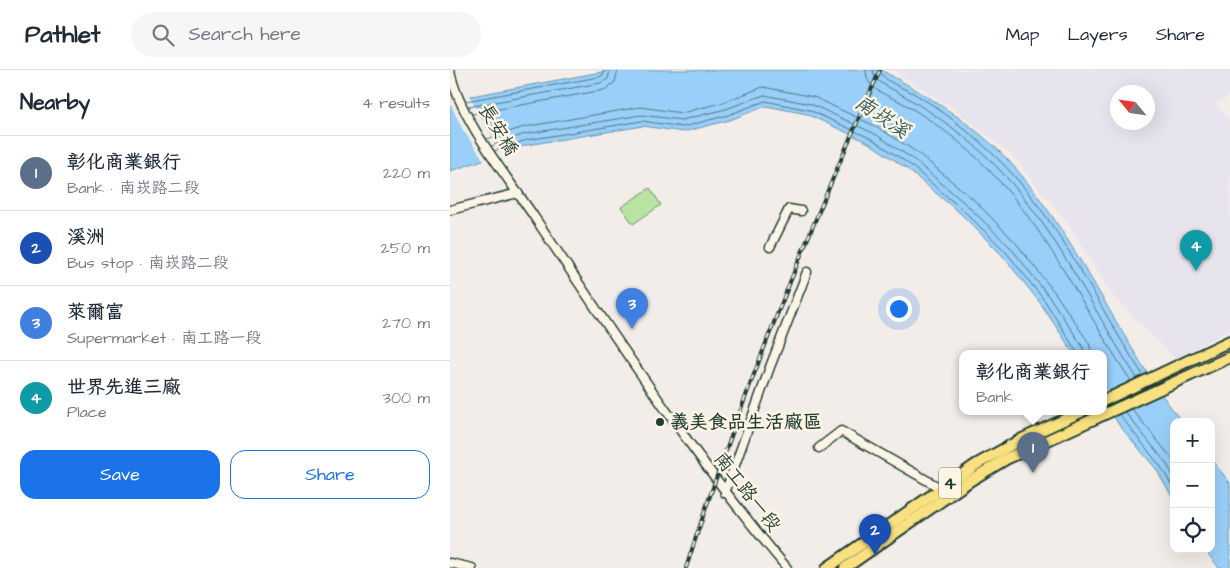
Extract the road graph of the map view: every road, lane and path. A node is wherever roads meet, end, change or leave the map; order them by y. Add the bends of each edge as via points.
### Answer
1 (450, 71) edge
2 (451, 81) edge
3 (516, 190) junction
4 (450, 210) edge
5 (801, 211) dead end
6 (770, 248) dead end
7 (807, 272) dead end
8 (1230, 341) edge
9 (1230, 357) edge
10 (1107, 399) edge
11 (1107, 412) edge
12 (1075, 415) edge
13 (1099, 415) edge
14 (819, 448) dead end
15 (942, 489) junction
16 (725, 493) junction
17 (450, 562) edge
18 (472, 568) edge
19 (787, 568) edge
20 (827, 568) edge
21 (845, 568) edge

1 - 2 street, 長安橋
2 - 3 street, 長安橋 via 476,130
3 - 4 street
3 - 16 street, 南工路一段
5 - 6 street via 789,209
7 - 16 street
8 - 10 main road
9 - 11 main road, 4
12 - 15 main road, 4 via 994,454
13 - 21 main road, 4 via 1006,459 971,480
14 - 15 street via 841,432
15 - 20 main road, 4
16 - 19 street, 南工路一段
17 - 18 street

